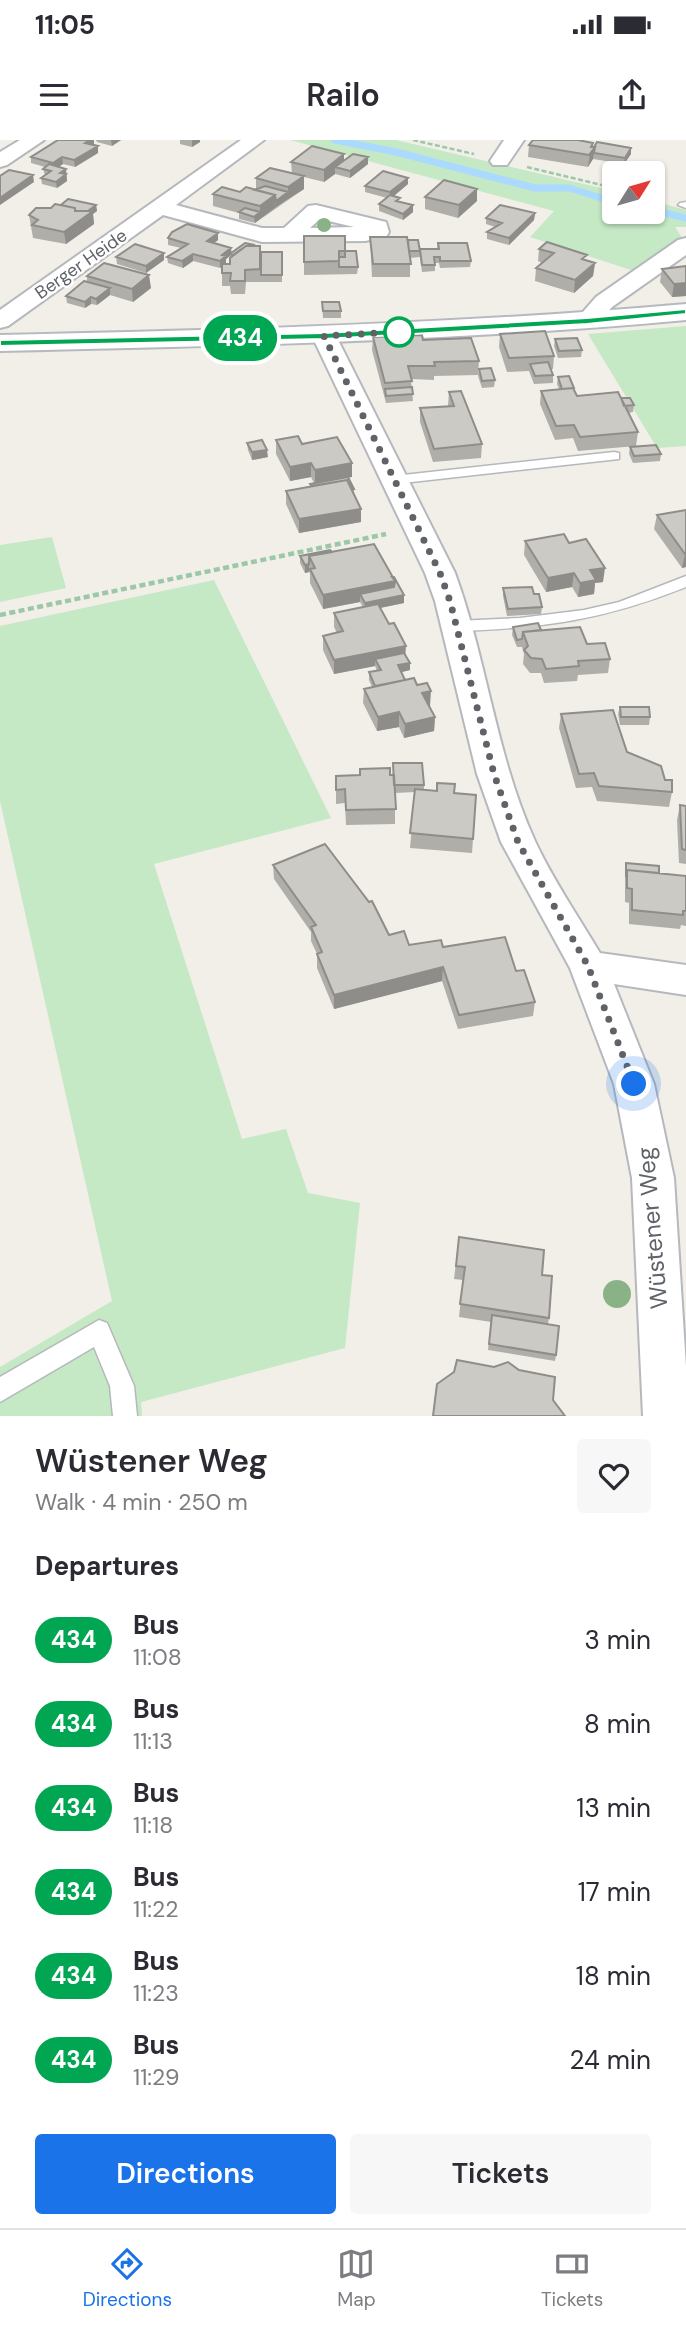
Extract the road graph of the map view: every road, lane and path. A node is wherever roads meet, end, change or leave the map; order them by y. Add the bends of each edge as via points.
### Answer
1 (34, 140) edge
2 (254, 140) edge
3 (514, 140) edge
4 (0, 161) edge
5 (500, 161) dead end
6 (161, 208) junction
7 (290, 234) dead end
8 (686, 245) edge
9 (686, 312) edge
10 (0, 321) edge
11 (587, 321) junction
12 (324, 336) junction
13 (0, 343) edge
14 (614, 456) dead end
15 (394, 480) junction
16 (418, 527) junction
17 (686, 581) edge
18 (0, 615) edge
19 (457, 626) junction
20 (588, 966) junction
21 (686, 980) edge
22 (0, 1390) edge
23 (125, 1416) edge
24 (666, 1416) edge

1 - 4 street
2 - 6 street, Berger Heide
3 - 5 street
6 - 7 street via 247,232
6 - 10 street, Berger Heide
8 - 11 street via 604,302
9 - 11 street
11 - 12 street
12 - 13 street
12 - 15 street, Wüstener Weg
14 - 15 lane
15 - 16 street, Wüstener Weg
16 - 18 path
16 - 19 street, Wüstener Weg via 440,573
17 - 19 lane via 624,605 571,616
19 - 20 street, Wüstener Weg via 494,774 518,842
20 - 21 street
20 - 24 street, Wüstener Weg via 634,1084 653,1178
22 - 23 lane via 99,1331 122,1386

